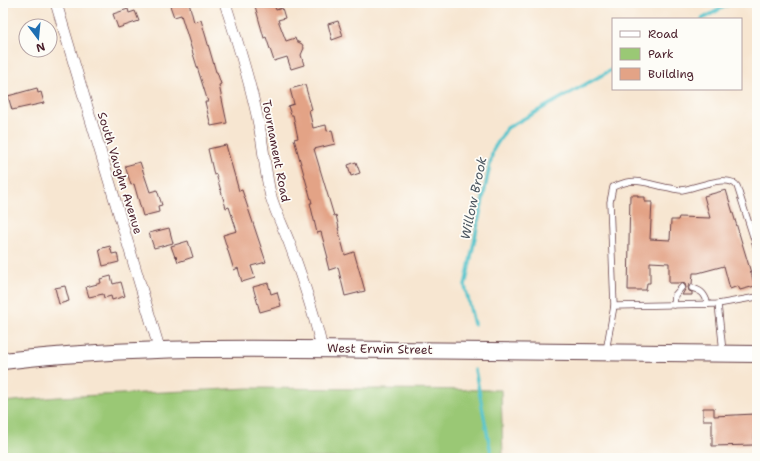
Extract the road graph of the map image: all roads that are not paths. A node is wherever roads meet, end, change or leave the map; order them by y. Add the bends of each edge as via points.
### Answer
1 (56, 3) edge
2 (225, 3) edge
3 (757, 249) edge
4 (682, 287) dead end
5 (692, 288) dead end
6 (757, 297) edge
7 (708, 304) junction
8 (718, 304) junction
9 (674, 305) junction
10 (614, 306) junction
11 (322, 349) junction
12 (160, 351) junction
13 (605, 352) junction
14 (723, 354) junction
15 (757, 354) edge
16 (3, 361) edge

1 - 12 street, South Vaughn Avenue
2 - 11 street, Tournament Road via 243,56 259,126 268,185 306,288
3 - 10 lane via 735,182 726,180 681,190 632,180 623,182 613,187 610,202
4 - 9 lane via 675,295
5 - 7 lane via 700,290 705,295
6 - 8 lane
7 - 8 lane
7 - 9 lane
8 - 14 lane
9 - 10 lane
10 - 13 lane
11 - 12 main road, West Erwin Street
11 - 13 main road, West Erwin Street
12 - 16 main road, West Erwin Street
13 - 14 main road, West Erwin Street
14 - 15 main road, West Erwin Street

